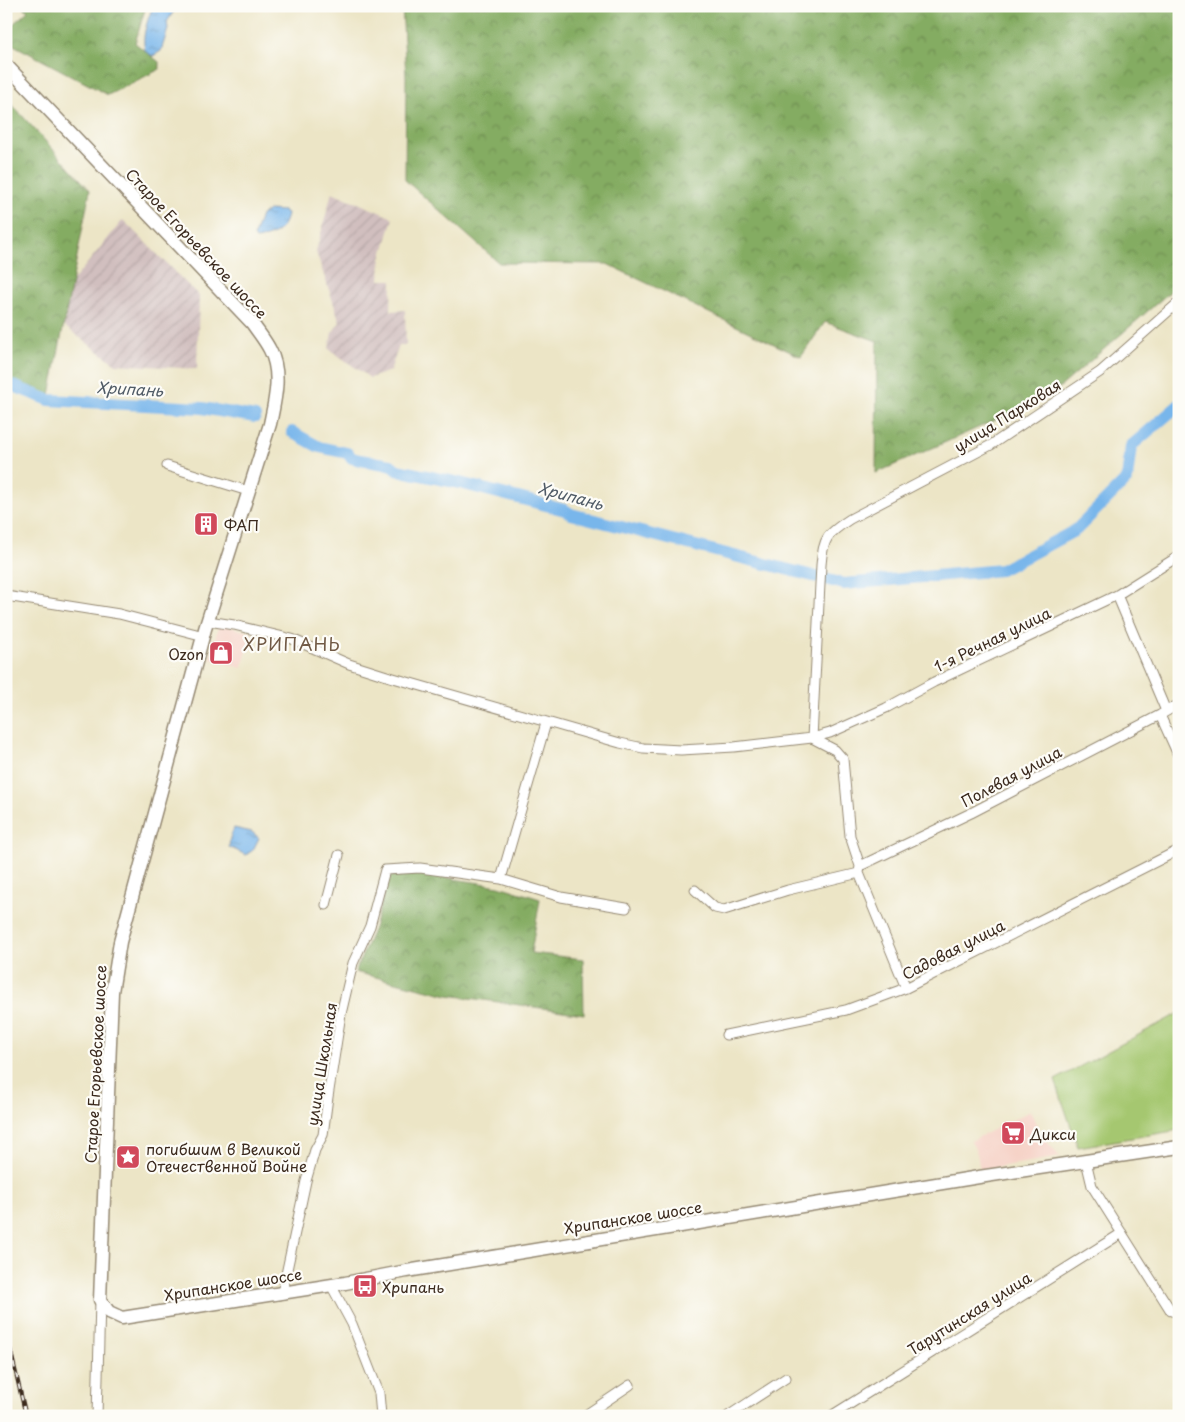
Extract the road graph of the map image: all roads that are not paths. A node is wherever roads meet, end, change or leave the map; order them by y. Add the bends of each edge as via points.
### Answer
1 (6, 66) edge
2 (1179, 302) edge
3 (167, 466) dead end
4 (248, 491) junction
5 (1179, 556) edge
6 (1117, 595) junction
7 (6, 596) edge
8 (208, 621) junction
9 (204, 636) junction
10 (1179, 704) edge
11 (1163, 713) junction
12 (546, 723) junction
13 (812, 738) junction
14 (1179, 757) edge
15 (1179, 850) edge
16 (339, 854) dead end
17 (860, 870) junction
18 (501, 879) junction
19 (695, 890) dead end
20 (326, 905) dead end
21 (626, 908) dead end
22 (906, 988) junction
23 (726, 1035) dead end
24 (1179, 1147) edge
25 (1086, 1161) junction
26 (1122, 1233) junction
27 (331, 1285) junction
28 (282, 1293) junction
29 (100, 1300) junction
30 (1179, 1313) edge
31 (786, 1378) dead end
32 (630, 1385) dead end
33 (97, 1416) edge
34 (381, 1416) edge
35 (584, 1416) edge
36 (728, 1416) edge
37 (831, 1416) edge

1 - 4 main road, Старое Егорьевское шоссе via 252,323 269,348 276,371 276,394 270,424
2 - 13 street, улица Парковая via 1086,382 991,445 831,531 822,550
3 - 4 street
4 - 8 main road, Старое Егорьевское шоссе
5 - 6 street, 1-я Речная улица
6 - 11 street
6 - 13 street, 1-я Речная улица via 886,708
7 - 9 street via 119,614
8 - 9 main road, Старое Егорьевское шоссе
8 - 12 street, 1-я Речная улица via 292,639 349,664
9 - 29 main road, Старое Егорьевское шоссе via 116,965
10 - 11 street, Полевая улица
11 - 14 street
11 - 17 street, Полевая улица
12 - 13 street, 1-я Речная улица via 636,746 681,750
12 - 18 street
13 - 17 street via 836,750 843,759 850,836
15 - 22 street, Садовая улица
16 - 20 street
17 - 19 street, Полевая улица via 724,910 715,908
17 - 22 street
18 - 21 street via 561,897
18 - 28 street, улица Школьная via 420,868 385,870 370,926 353,963 341,1014 323,1135 306,1181
22 - 23 street, Садовая улица via 846,1010
24 - 25 main road, Хрипанское шоссе
25 - 26 street via 1092,1186
25 - 27 main road, Хрипанское шоссе
26 - 30 street via 1171,1311
26 - 37 street, Тарутинская улица
27 - 28 main road, Хрипанское шоссе
27 - 34 street via 352,1324 379,1393
28 - 29 main road, Хрипанское шоссе via 122,1318 109,1312
29 - 33 street, Старое Егорьевское шоссе
31 - 36 street
32 - 35 street

